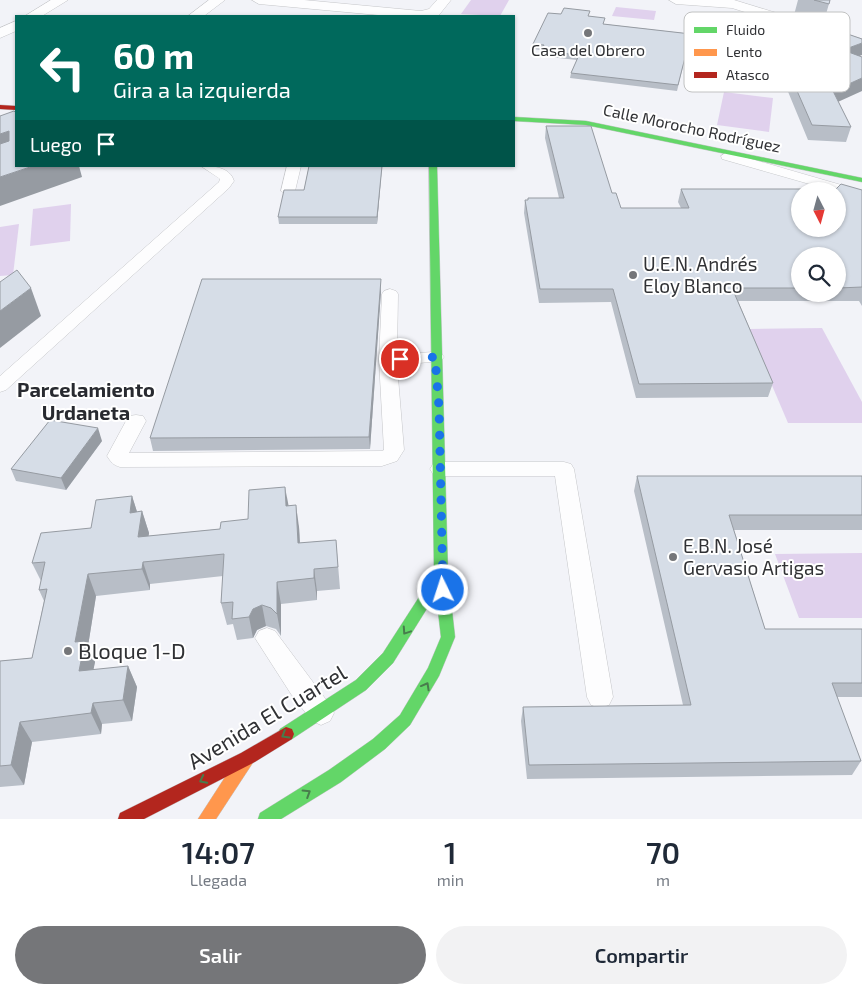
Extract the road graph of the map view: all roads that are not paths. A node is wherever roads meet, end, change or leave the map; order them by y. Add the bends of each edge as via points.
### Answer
1 (61, 0) edge
2 (218, 0) edge
3 (259, 0) edge
4 (444, 0) edge
5 (682, 0) edge
6 (767, 0) edge
7 (733, 4) junction
8 (759, 12) edge
9 (34, 15) edge
10 (196, 15) edge
11 (15, 26) edge
12 (0, 34) edge
13 (850, 40) edge
14 (862, 44) edge
15 (0, 107) edge
16 (15, 108) edge
17 (515, 119) edge
18 (678, 142) junction
19 (209, 167) edge
20 (294, 167) edge
21 (432, 167) edge
22 (862, 180) edge
23 (288, 191) edge
24 (862, 195) edge
25 (390, 294) dead end
26 (435, 357) junction
27 (388, 360) junction
28 (0, 386) edge
29 (136, 421) dead end
30 (440, 470) junction
31 (441, 575) junction
32 (267, 638) dead end
33 (600, 698) dead end
34 (321, 713) junction
35 (247, 758) junction
36 (126, 819) edge
37 (206, 819) edge
38 (266, 819) edge

1 - 9 street
2 - 10 street
3 - 4 street via 409,14 429,14
5 - 7 street
6 - 7 street
7 - 8 street
11 - 12 street
13 - 14 street
15 - 16 main road
17 - 18 main road, Calle Morocho Rodríguez via 586,123
18 - 22 main road, Calle Morocho Rodríguez
18 - 24 lane
19 - 28 lane via 226,177 224,185
20 - 23 lane
21 - 26 main road
25 - 27 lane
26 - 27 lane
26 - 30 main road
27 - 29 lane via 394,450 392,455 382,460 120,460 117,456
30 - 31 main road
30 - 33 lane via 564,469
31 -> 34 main road, Avenida El Cuartel via 388,658 361,685
38 -> 31 main road via 335,776 405,720 434,671 448,638
32 - 34 lane
34 -> 35 main road, Avenida El Cuartel
35 -> 36 main road, Avenida El Cuartel
35 - 37 main road

